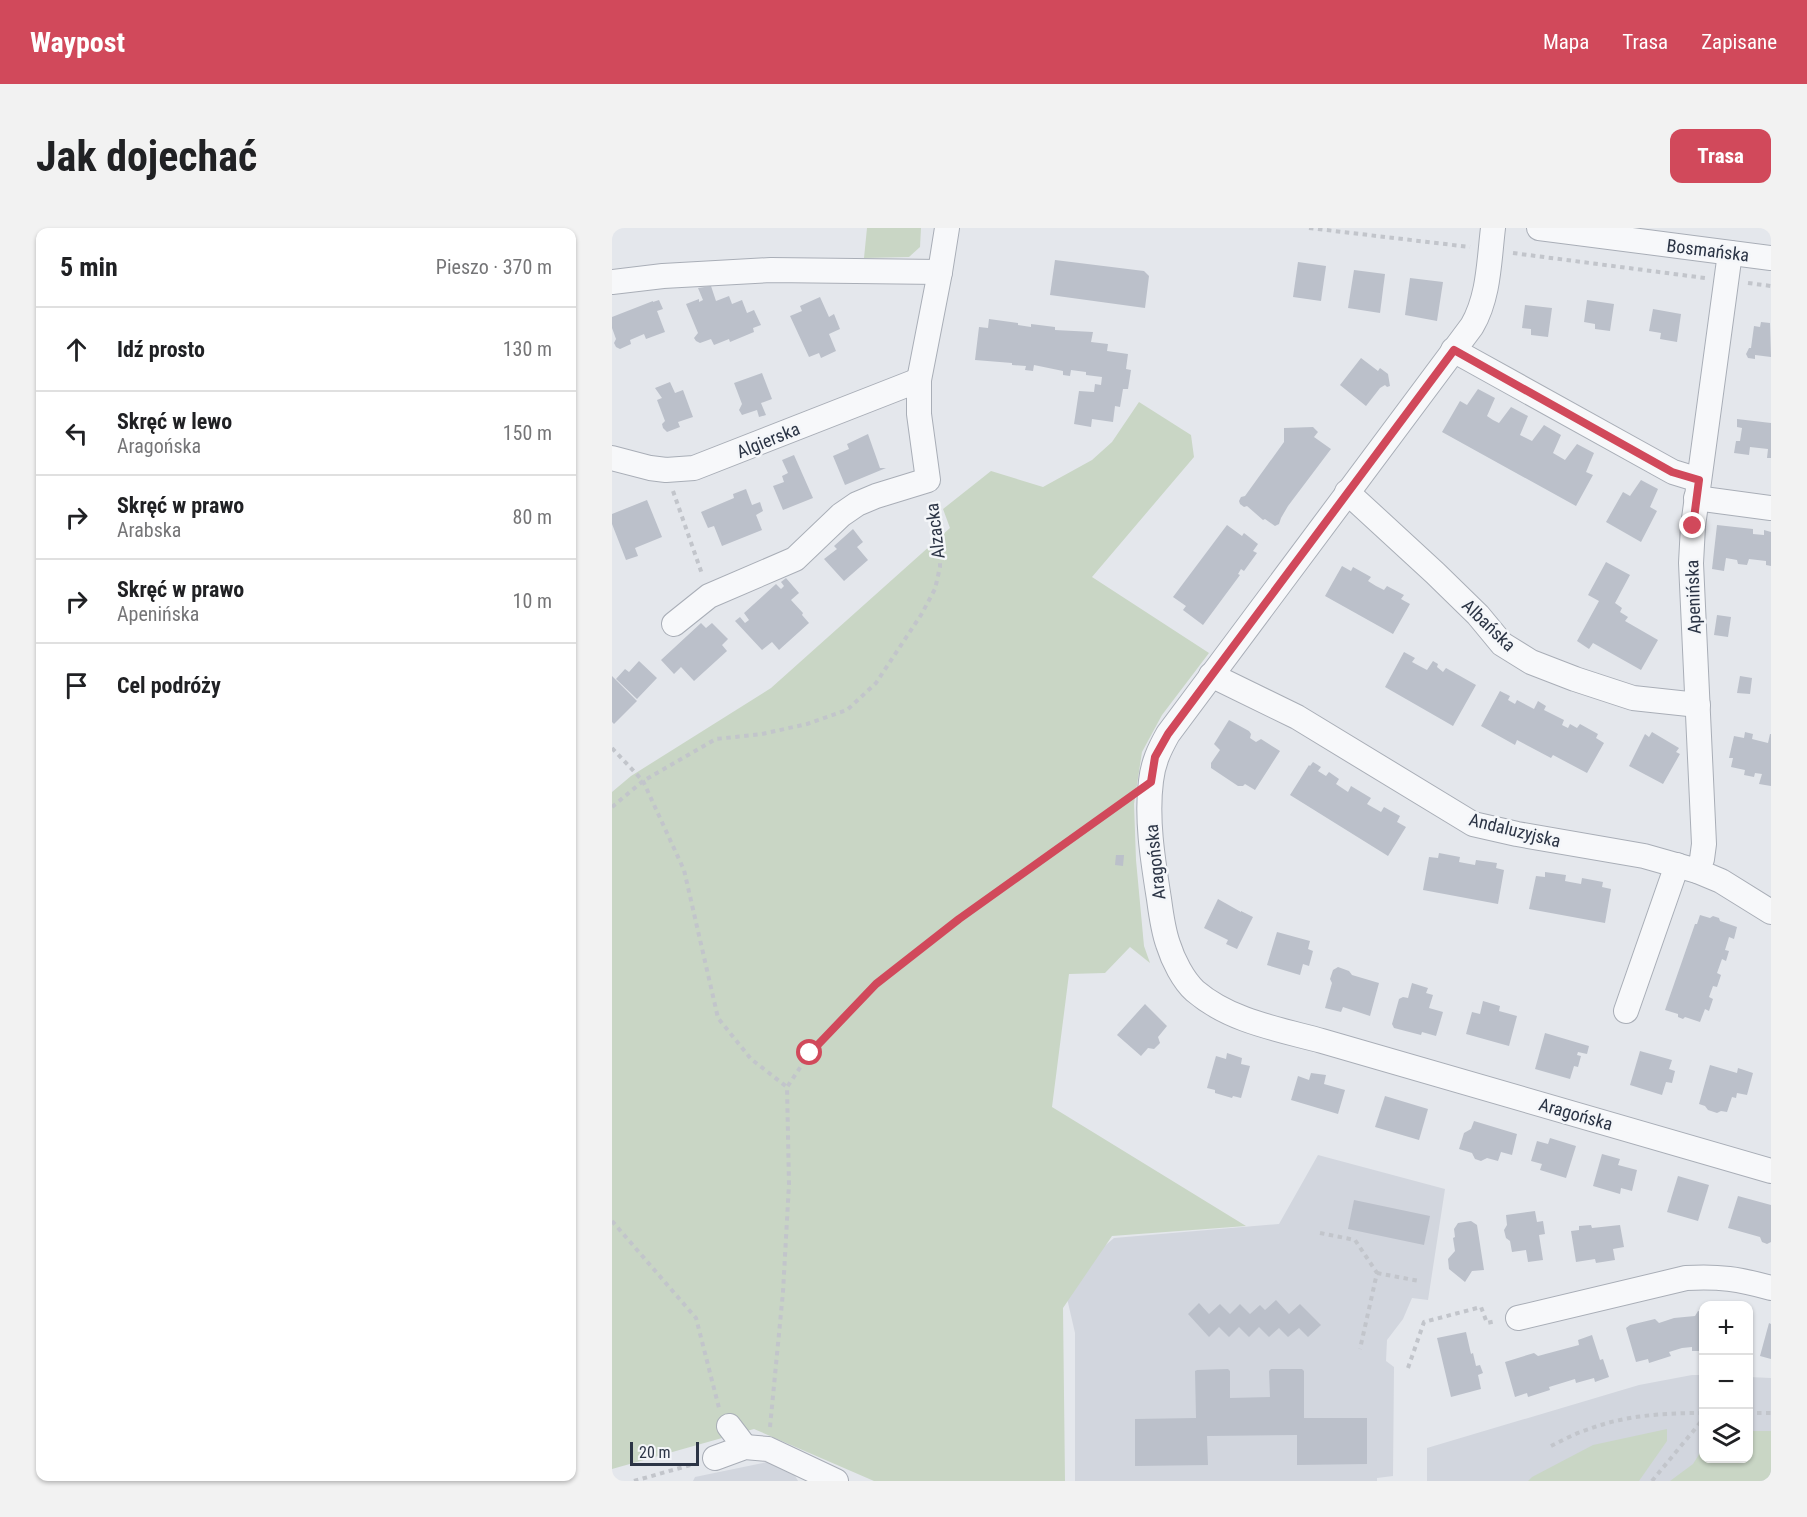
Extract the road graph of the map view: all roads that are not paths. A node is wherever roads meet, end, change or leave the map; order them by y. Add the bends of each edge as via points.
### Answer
1 (947, 228) edge
2 (1539, 228) edge
3 (1492, 239) edge
4 (1730, 253) junction
5 (1771, 258) edge
6 (940, 272) junction
7 (612, 282) edge
8 (1454, 350) junction
9 (919, 380) junction
10 (612, 458) edge
11 (1698, 489) junction
12 (1347, 492) junction
13 (1771, 508) edge
14 (674, 624) dead end
15 (1211, 675) junction
16 (1698, 705) junction
17 (1687, 868) junction
18 (1771, 912) edge
19 (1626, 1011) dead end
20 (1771, 1171) edge
21 (1771, 1288) edge
22 (1518, 1318) dead end
23 (729, 1426) road end
24 (756, 1448) junction
25 (716, 1458) road end
26 (833, 1480) edge

1 - 6 street, Alzacka
2 - 4 street, Bosmańska
3 - 8 street, Aragońska via 1480,312
4 - 5 street, Bosmańska
4 - 11 street, Apenińska
6 - 7 street via 771,270
6 - 9 street, Alzacka
8 - 11 street
8 - 12 street, Aragońska
9 - 10 street, Algierska via 694,468 666,470
9 - 14 street, Alzacka via 919,414 928,480 857,504 795,559 709,596
11 - 13 street
11 - 16 street, Apenińska via 1691,563
12 - 15 street, Aragońska
12 - 16 street, Albańska via 1436,573 1502,644 1532,662 1633,698
15 - 17 street, Andaluzyjska via 1297,717 1473,824 1644,856
15 - 20 street, Aragońska via 1155,757 1151,782 1155,875 1168,945 1194,990 1214,1005 1255,1023
16 - 17 street, Apenińska via 1704,844 1702,859
17 - 18 street, Andaluzyjska via 1721,881
17 - 19 street, Apenińska
21 - 22 street via 1740,1279 1686,1278
23 - 24 street
24 - 25 street
24 - 26 street

